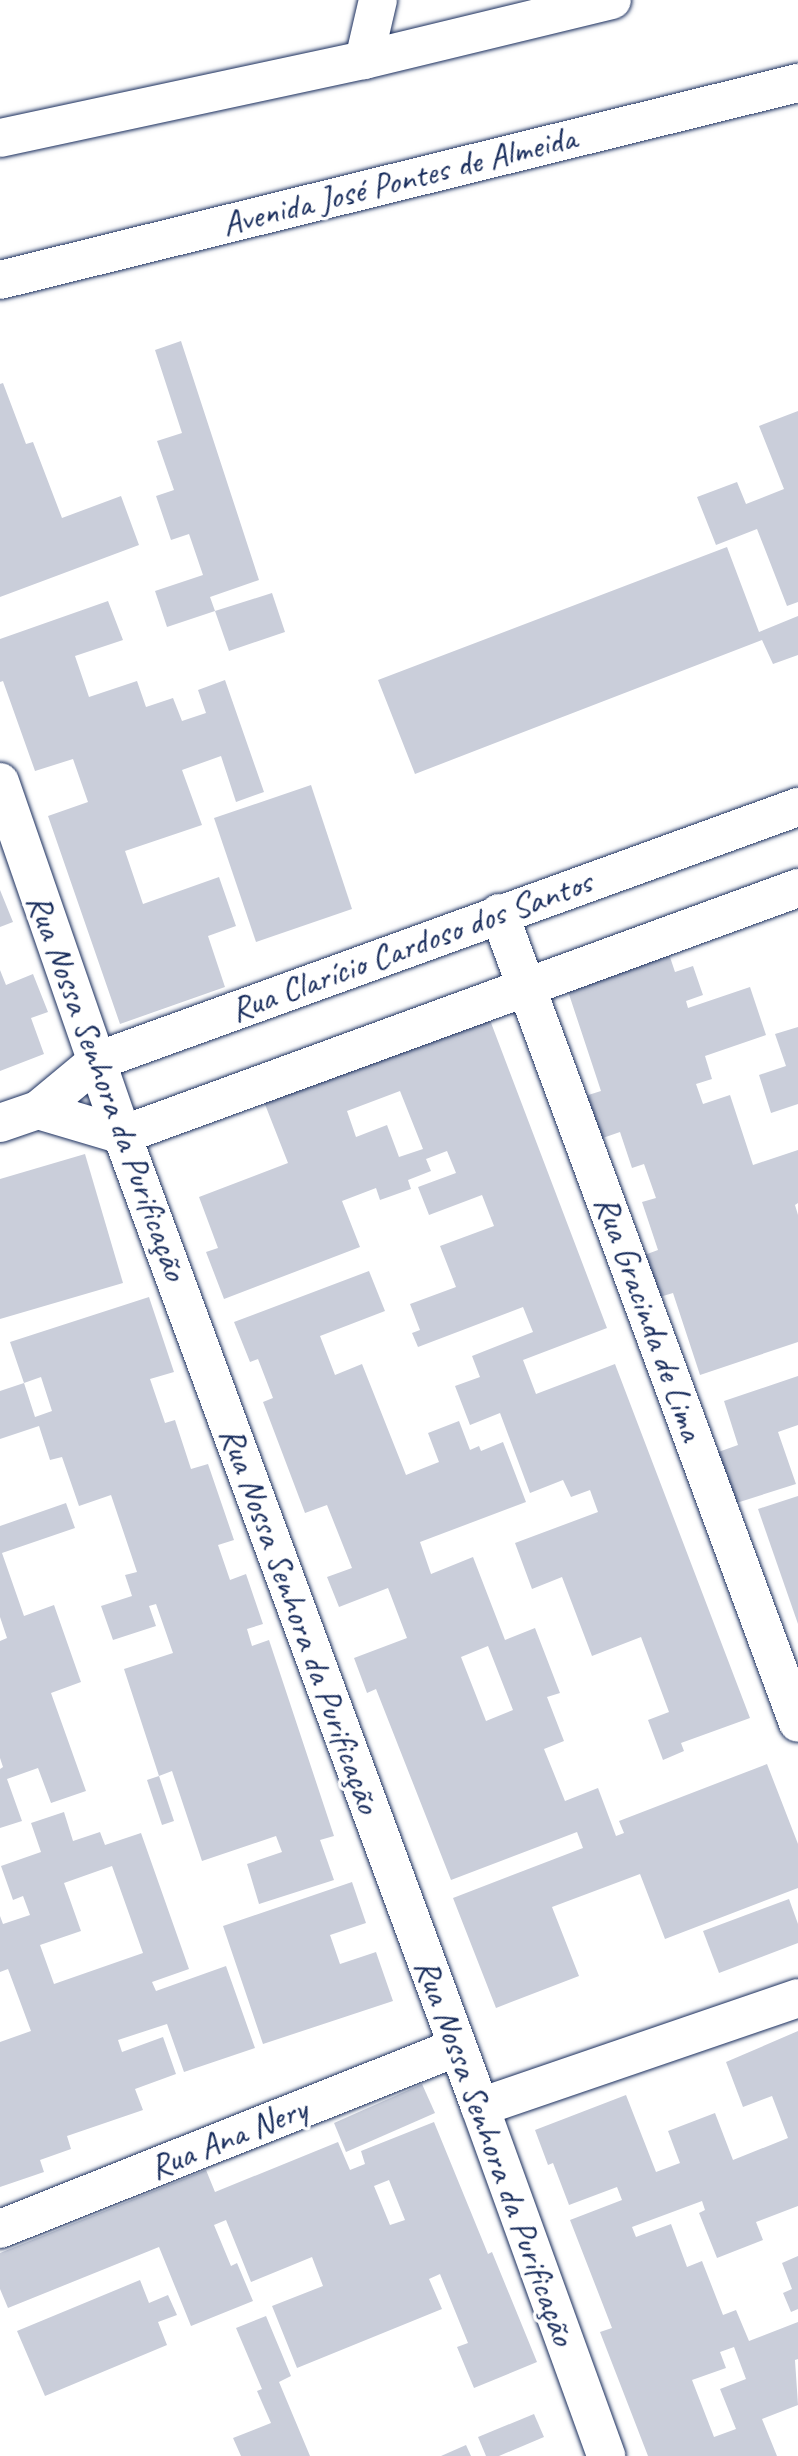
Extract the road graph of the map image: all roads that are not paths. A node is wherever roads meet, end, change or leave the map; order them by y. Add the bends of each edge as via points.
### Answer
1 (377, 0) edge
2 (612, 0) edge
3 (364, 60) junction
4 (798, 82) edge
5 (0, 138) edge
6 (0, 280) edge
7 (0, 782) edge
8 (798, 807) edge
9 (798, 888) edge
10 (499, 913) junction
11 (526, 986) junction
12 (97, 1061) junction
13 (38, 1110) junction
14 (0, 1123) edge
15 (122, 1135) junction
16 (798, 1723) edge
17 (798, 1997) edge
18 (457, 2047) junction
19 (480, 2107) junction
20 (0, 2229) edge
21 (606, 2456) edge

1 - 3 street
2 - 3 street
3 - 5 street
4 - 6 street, Avenida José Pontes de Almeida
7 - 12 street, Rua Nossa Senhora da Purificação
8 - 10 street, Rua Clarício Cardoso dos Santos
9 - 11 street
10 - 11 street, Rua Gracinda de Lima
10 - 12 street, Rua Clarício Cardoso dos Santos
11 - 15 street
11 - 16 street, Rua Gracinda de Lima
12 - 13 street, Rua Clarício Cardoso dos Santos
12 - 15 street, Rua Nossa Senhora da Purificação
13 - 14 street, Rua Clarício Cardoso dos Santos
13 - 15 street
15 - 18 street, Rua Nossa Senhora da Purificação
17 - 19 street
18 - 19 street, Rua Nossa Senhora da Purificação
18 - 20 street, Rua Ana Nery
19 - 21 street, Rua Nossa Senhora da Purificação

